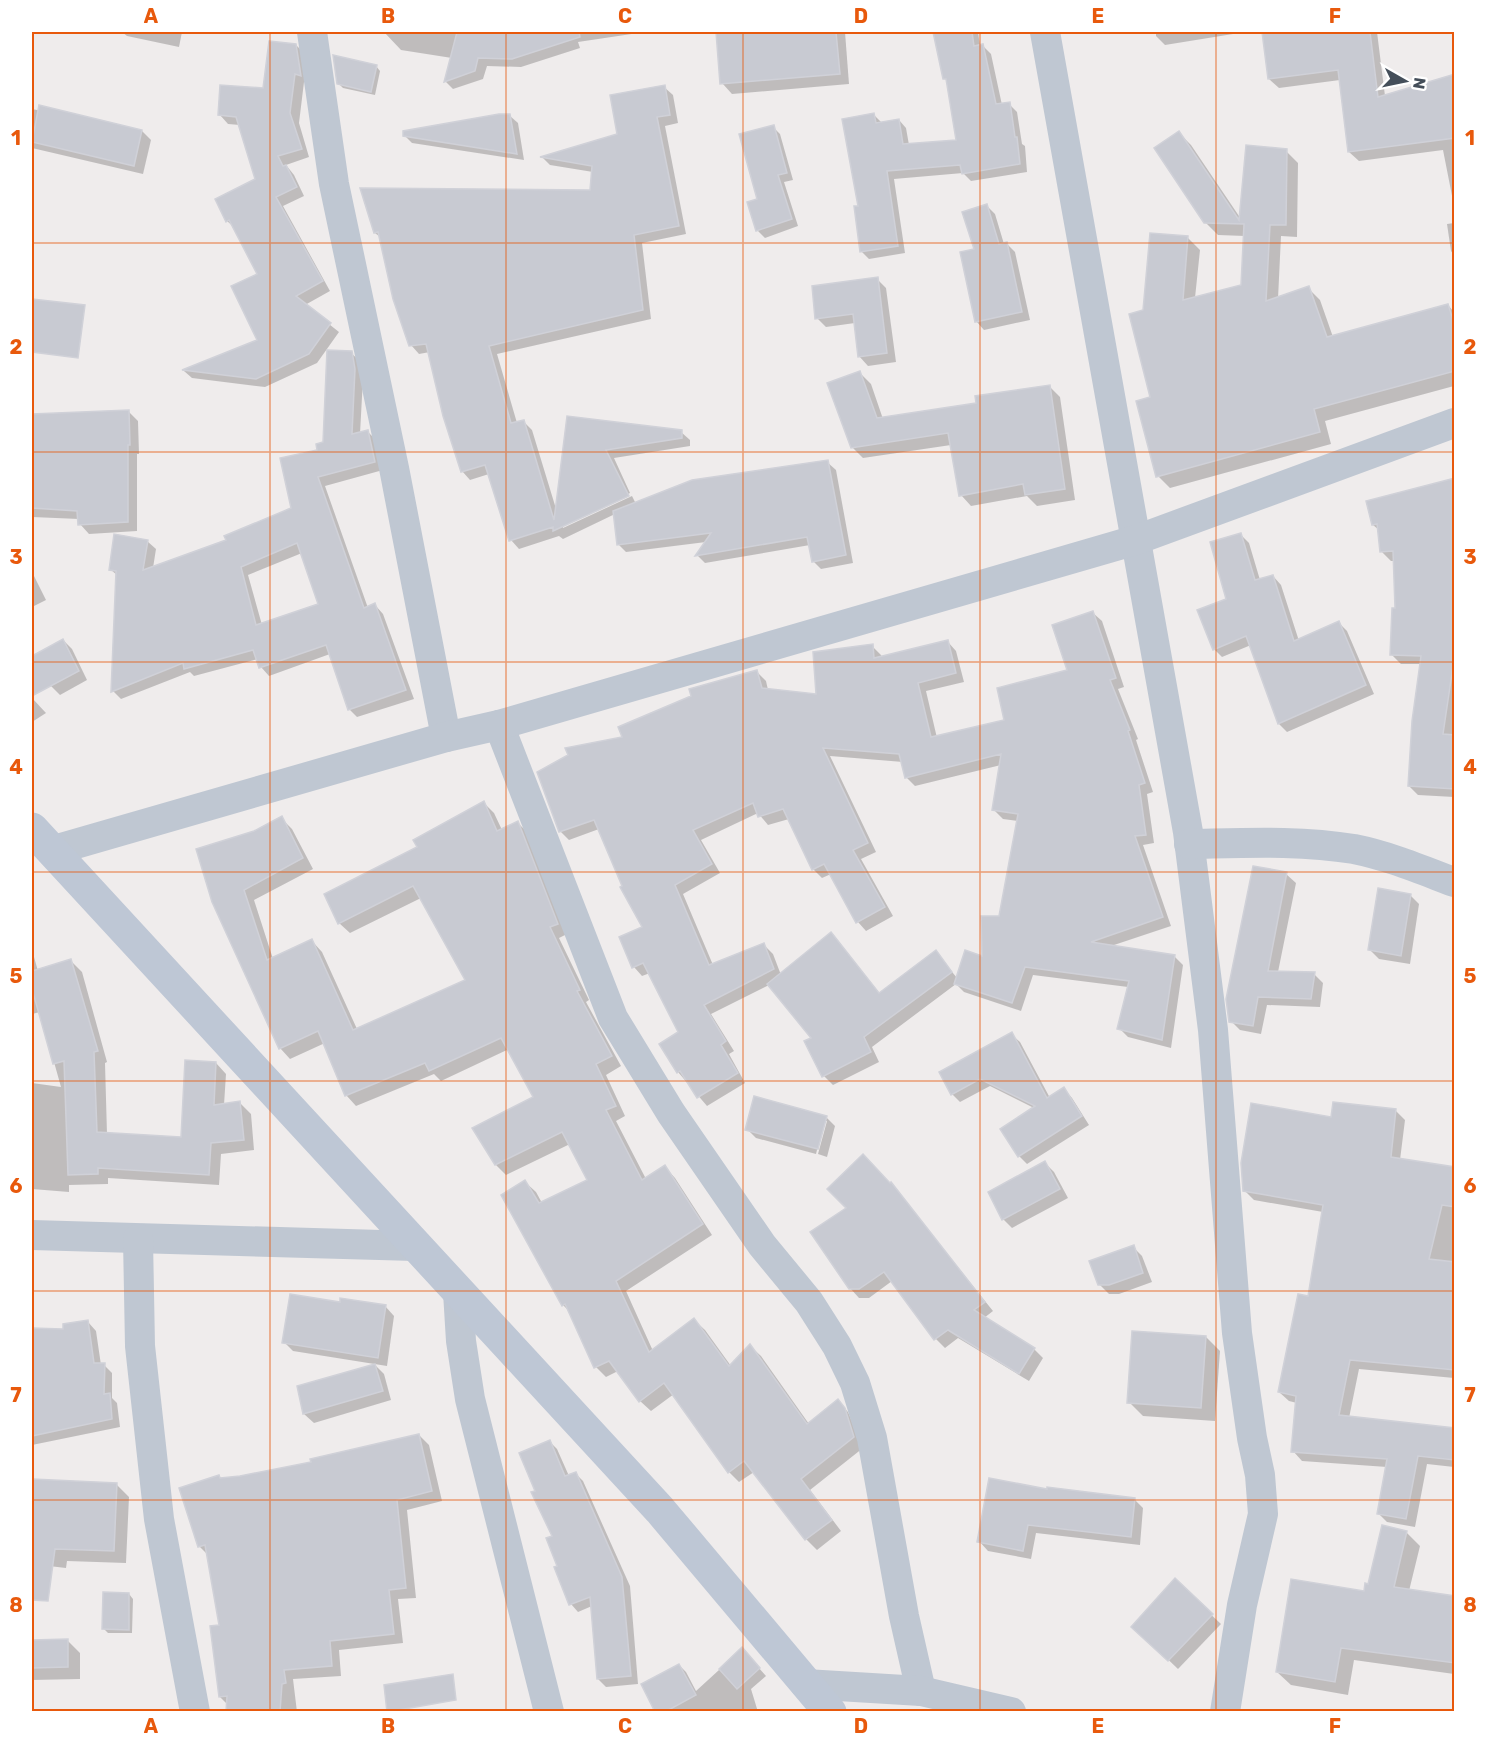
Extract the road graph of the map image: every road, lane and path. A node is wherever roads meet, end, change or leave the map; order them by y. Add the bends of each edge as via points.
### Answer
1 (312, 32) edge
2 (1045, 32) edge
3 (1455, 423) edge
4 (1136, 540) junction
5 (499, 725) junction
6 (446, 737) junction
7 (41, 840) edge
8 (1189, 844) junction
9 (1455, 882) edge
10 (32, 1236) edge
11 (138, 1239) junction
12 (415, 1246) junction
13 (458, 1292) junction
14 (806, 1683) junction
15 (921, 1691) junction
16 (195, 1712) edge
17 (549, 1712) edge
18 (830, 1712) edge
19 (1011, 1712) edge
20 (1225, 1712) edge

1 - 6 street via 334,184
2 - 4 street
3 - 4 street
4 - 5 street
4 - 8 street
5 - 6 street
5 - 15 street via 613,1018 677,1123 762,1245 809,1302 855,1383 872,1438
6 - 7 street
7 - 12 main road
8 - 9 street via 1268,842 1355,849
8 - 20 street via 1213,1030 1237,1333 1263,1514 1242,1605
10 - 11 street
11 - 12 street
11 - 16 street via 140,1346 159,1519
12 - 13 main road
13 - 14 main road via 660,1510
13 - 17 street via 470,1399
14 - 15 street
14 - 18 main road
15 - 19 street

